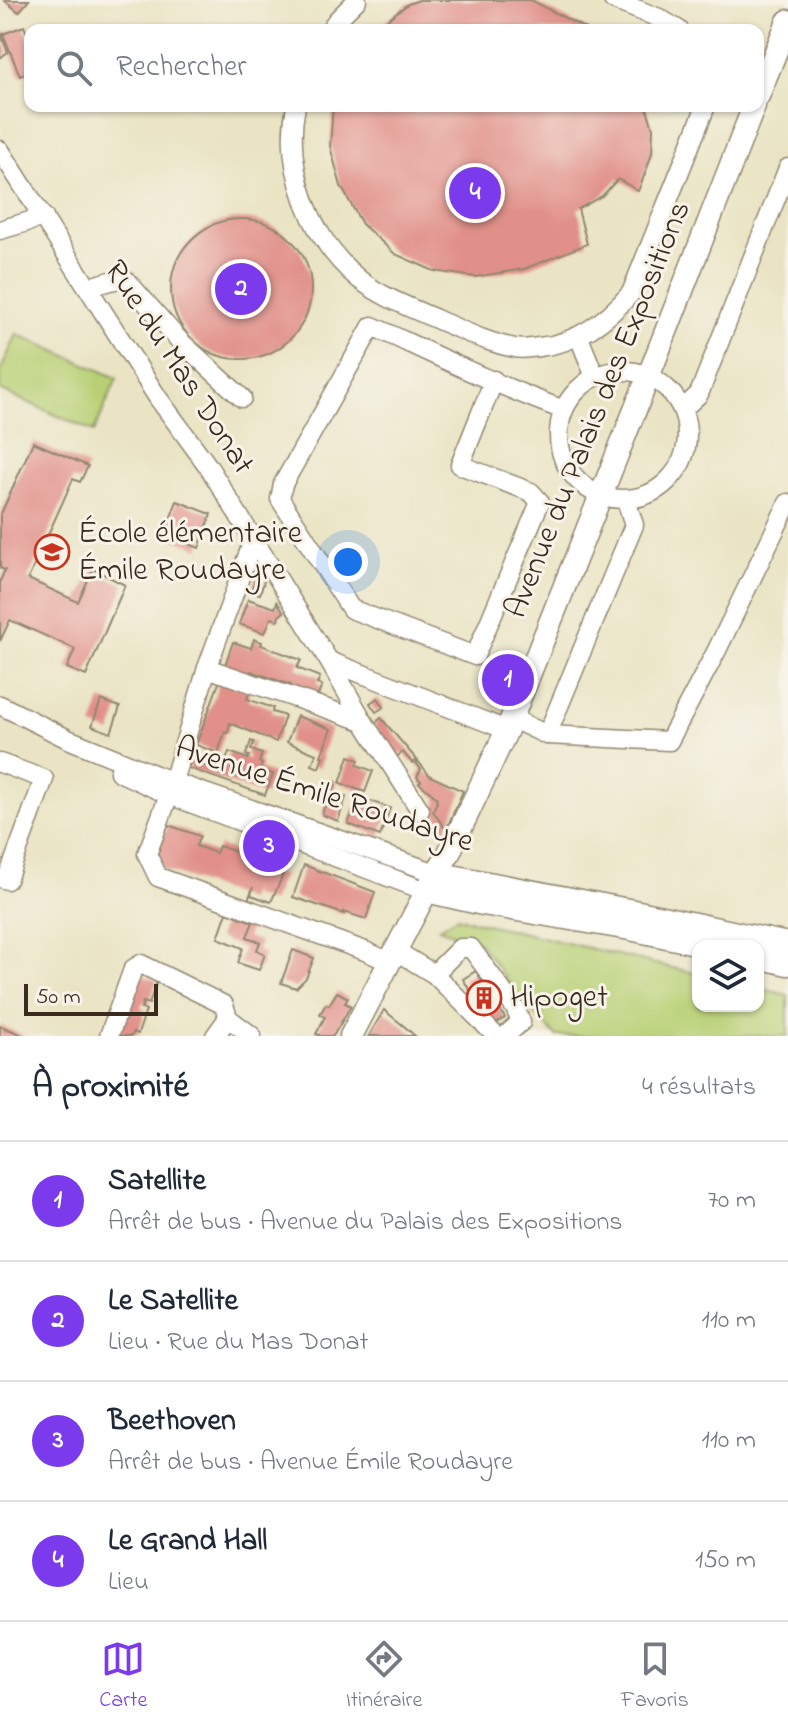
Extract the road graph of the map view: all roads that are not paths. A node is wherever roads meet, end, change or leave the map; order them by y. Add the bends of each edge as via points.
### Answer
1 (357, 0) edge
2 (613, 0) edge
3 (788, 21) edge
4 (334, 24) edge
5 (669, 24) edge
6 (764, 81) edge
7 (295, 112) edge
8 (704, 112) edge
9 (752, 112) edge
10 (0, 150) edge
11 (788, 168) edge
12 (44, 217) junction
13 (0, 230) edge
14 (89, 287) junction
15 (579, 337) junction
16 (649, 375) junction
17 (595, 377) junction
18 (494, 380) junction
19 (242, 398) dead end
20 (683, 409) junction
21 (564, 410) junction
22 (600, 495) junction
23 (626, 500) junction
24 (788, 503) edge
25 (254, 538) junction
26 (329, 661) junction
27 (207, 668) junction
28 (0, 705) edge
29 (0, 719) edge
30 (363, 721) junction
31 (509, 724) junction
32 (547, 735) junction
33 (0, 763) edge
34 (171, 788) junction
35 (420, 810) dead end
36 (0, 878) edge
37 (431, 882) junction
38 (634, 920) junction
39 (692, 940) edge
40 (788, 944) edge
41 (393, 957) junction
42 (764, 958) edge
43 (788, 964) edge
44 (434, 974) junction
45 (228, 1018) junction
46 (109, 1036) edge
47 (215, 1036) edge
48 (252, 1036) edge
49 (351, 1036) edge
50 (496, 1036) edge
51 (505, 1036) edge

1 - 4 street
2 - 5 street
3 - 6 main road
7 - 15 street via 292,152 312,221 361,281 489,342 519,349
8 - 15 street via 631,293
9 - 16 main road, Avenue du Palais des Expositions
10 - 12 street, Rue du Mas Donat
11 - 20 street via 699,394
12 - 13 street
12 - 14 street, Rue du Mas Donat
14 - 19 street via 126,280 179,340
14 - 25 street, Rue du Mas Donat
15 - 17 street
16 - 17 street via 631,370
16 - 20 street via 675,395
16 - 22 main road, Avenue du Palais des Expositions
17 - 21 street via 571,396
18 - 18 street via 372,326 283,484 280,499 351,609 475,656 540,502 531,492 460,465
18 - 21 street
20 - 23 street via 688,430 678,469 665,485
21 - 22 street via 559,427 564,460 572,475
22 - 23 street
22 - 31 main road, Avenue du Palais des Expositions
23 - 32 street via 634,525
24 - 32 street via 669,741
25 - 26 street, Rue du Mas Donat
25 - 27 street
26 - 30 street, Rue du Mas Donat
26 - 31 street
27 - 30 street
27 - 34 street
28 - 34 street, Avenue Émile Roudayre
29 - 34 street, Avenue Émile Roudayre
30 - 35 street, Rue du Mas Donat
31 - 32 street
31 - 37 main road, Avenue du Palais des Expositions
33 - 36 street via 44,779 7,880
34 - 37 street, Avenue Émile Roudayre
34 - 41 street via 147,854 158,877
37 - 38 main road, Avenue Émile Roudayre
37 - 41 main road, Avenue du Palais des Expositions
38 - 39 main road
38 - 40 main road
41 - 44 street
41 - 49 main road, Avenue du Palais des Expositions
42 - 43 main road
44 - 50 street
44 - 51 street via 460,948 471,948 521,1022
45 - 46 street via 224,1005 141,964 133,969
45 - 47 street
45 - 48 street

